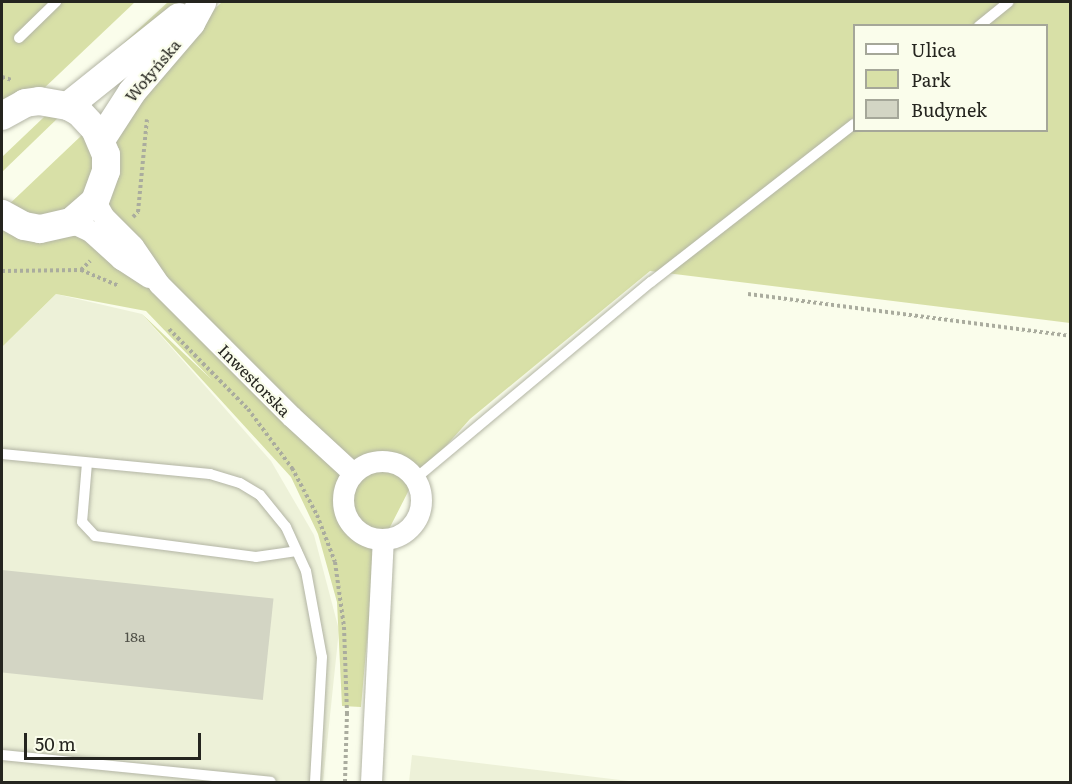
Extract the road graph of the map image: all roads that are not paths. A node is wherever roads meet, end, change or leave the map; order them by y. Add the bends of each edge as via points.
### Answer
1 (56, 2) edge
2 (196, 2) edge
3 (202, 2) edge
4 (1009, 2) edge
5 (982, 24) edge
6 (19, 38) dead end
7 (68, 106) junction
8 (5, 110) edge
9 (853, 126) edge
10 (101, 140) junction
11 (95, 201) junction
12 (4, 219) edge
13 (71, 222) junction
14 (159, 284) junction
15 (2, 454) edge
16 (87, 463) junction
17 (353, 473) junction
18 (415, 479) junction
19 (383, 539) junction
20 (297, 551) junction
21 (2, 754) edge
22 (271, 783) edge
23 (315, 783) edge
24 (371, 783) edge

1 - 6 lane
2 - 7 main road, Wołyńska
3 - 10 main road, Wołyńska via 191,23 132,92
4 - 5 lane
7 - 8 main road via 39,101
7 - 10 main road via 88,120
9 - 18 lane via 651,282
10 - 11 main road via 106,171
11 - 13 main road
11 - 14 street, Inwestorska
12 - 13 main road via 40,229
13 - 14 street, Inwestorska via 90,231 121,259
14 - 17 street, Inwestorska via 291,417
15 - 16 lane
16 - 20 lane via 210,474 240,483 261,495 286,527
16 - 20 lane via 82,522 95,536 256,557
17 - 18 street via 368,463 386,460 403,466
17 - 19 street via 343,494 346,516 361,533
18 - 19 street via 421,501 419,513 405,531
19 - 24 street
20 - 23 lane via 306,571 322,657
21 - 22 lane

